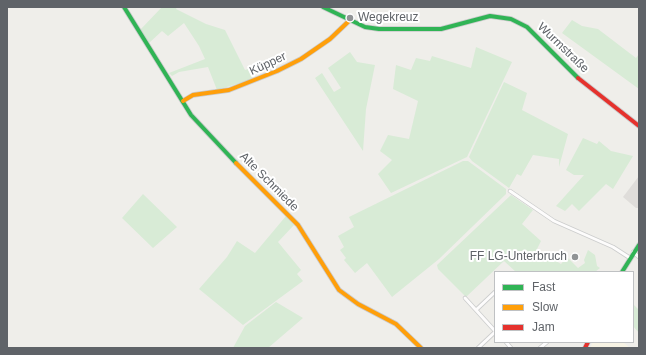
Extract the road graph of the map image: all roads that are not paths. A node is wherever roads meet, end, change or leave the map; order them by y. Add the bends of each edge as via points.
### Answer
1 (124, 7) edge
2 (323, 7) edge
3 (350, 20) junction
4 (183, 101) junction
5 (639, 126) edge
6 (510, 191) dead end
7 (639, 245) edge
8 (633, 252) junction
9 (639, 257) edge
10 (630, 258) junction
11 (623, 271) edge
12 (494, 293) edge
13 (465, 298) dead end
14 (476, 310) junction
15 (494, 330) edge
16 (494, 332) edge
17 (421, 348) edge
18 (478, 348) edge

1 - 4 street, Alte Schmiede
2 - 3 street, Wurmstraße
3 - 4 street, Küpper via 330,39 301,59 277,71 236,88 192,95
3 - 5 street, Wurmstraße via 365,27 433,29 490,16 511,19 527,27 575,76
4 - 17 street, Alte Schmiede via 198,124 307,236 339,290 358,304 396,324
6 - 10 street via 554,222 613,247
7 - 8 street
8 - 9 street
8 - 10 street
10 - 11 street
12 - 14 street
13 - 14 street
14 - 15 street
16 - 18 street

